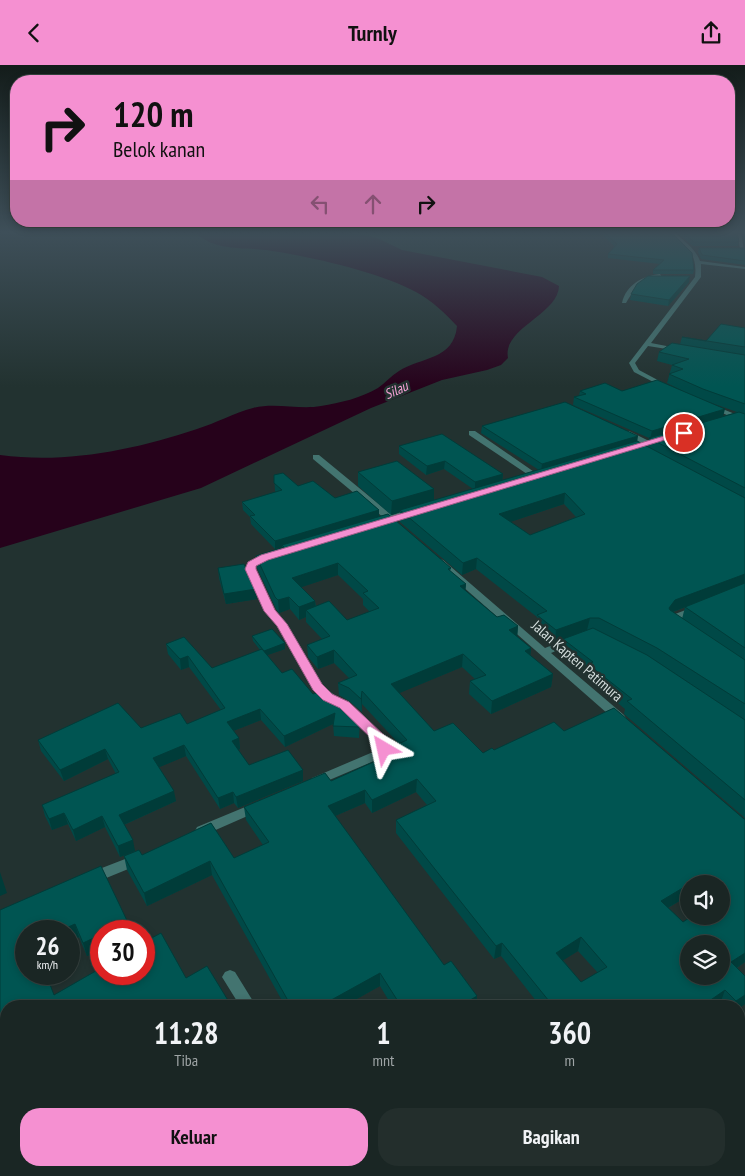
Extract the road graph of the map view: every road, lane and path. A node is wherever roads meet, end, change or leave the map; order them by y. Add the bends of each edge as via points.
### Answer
1 (636, 284) edge
2 (693, 284) edge
3 (624, 303) dead end
4 (648, 344) junction
5 (687, 351) edge
6 (674, 389) edge
7 (705, 403) edge
8 (737, 417) junction
9 (745, 421) edge
10 (719, 422) edge
11 (615, 428) edge
12 (472, 433) dead end
13 (658, 441) edge
14 (649, 443) junction
15 (635, 447) edge
16 (316, 457) dead end
17 (545, 474) edge
18 (536, 476) junction
19 (527, 479) edge
20 (418, 511) edge
21 (390, 519) junction
22 (372, 524) edge
23 (405, 531) edge
24 (282, 552) edge
25 (434, 557) edge
26 (703, 606) edge
27 (683, 629) edge
28 (588, 635) edge
29 (544, 652) junction
30 (626, 723) edge
31 (306, 786) edge
32 (270, 801) edge
33 (189, 837) edge
34 (153, 852) edge
35 (81, 883) edge
36 (230, 977) dead end
37 (244, 1000) edge

1 - 3 street
2 - 4 street
4 - 5 street
4 - 6 street via 632,363 636,371
7 - 8 street
8 - 9 street
8 - 10 street
11 - 14 street
12 - 18 street
13 - 14 street
14 - 15 street
16 - 21 street
17 - 18 street
18 - 19 street
20 - 21 street
21 - 22 street
21 - 23 street
24 - 31 street via 256,561 250,569 270,611 282,624 318,687 328,697 344,705 383,742 384,749
25 - 29 street, Jalan Kapten Patimura
26 - 27 street via 674,618 675,624
28 - 29 street
29 - 30 street, Jalan Kapten Patimura
32 - 33 street
34 - 35 street
36 - 37 street

